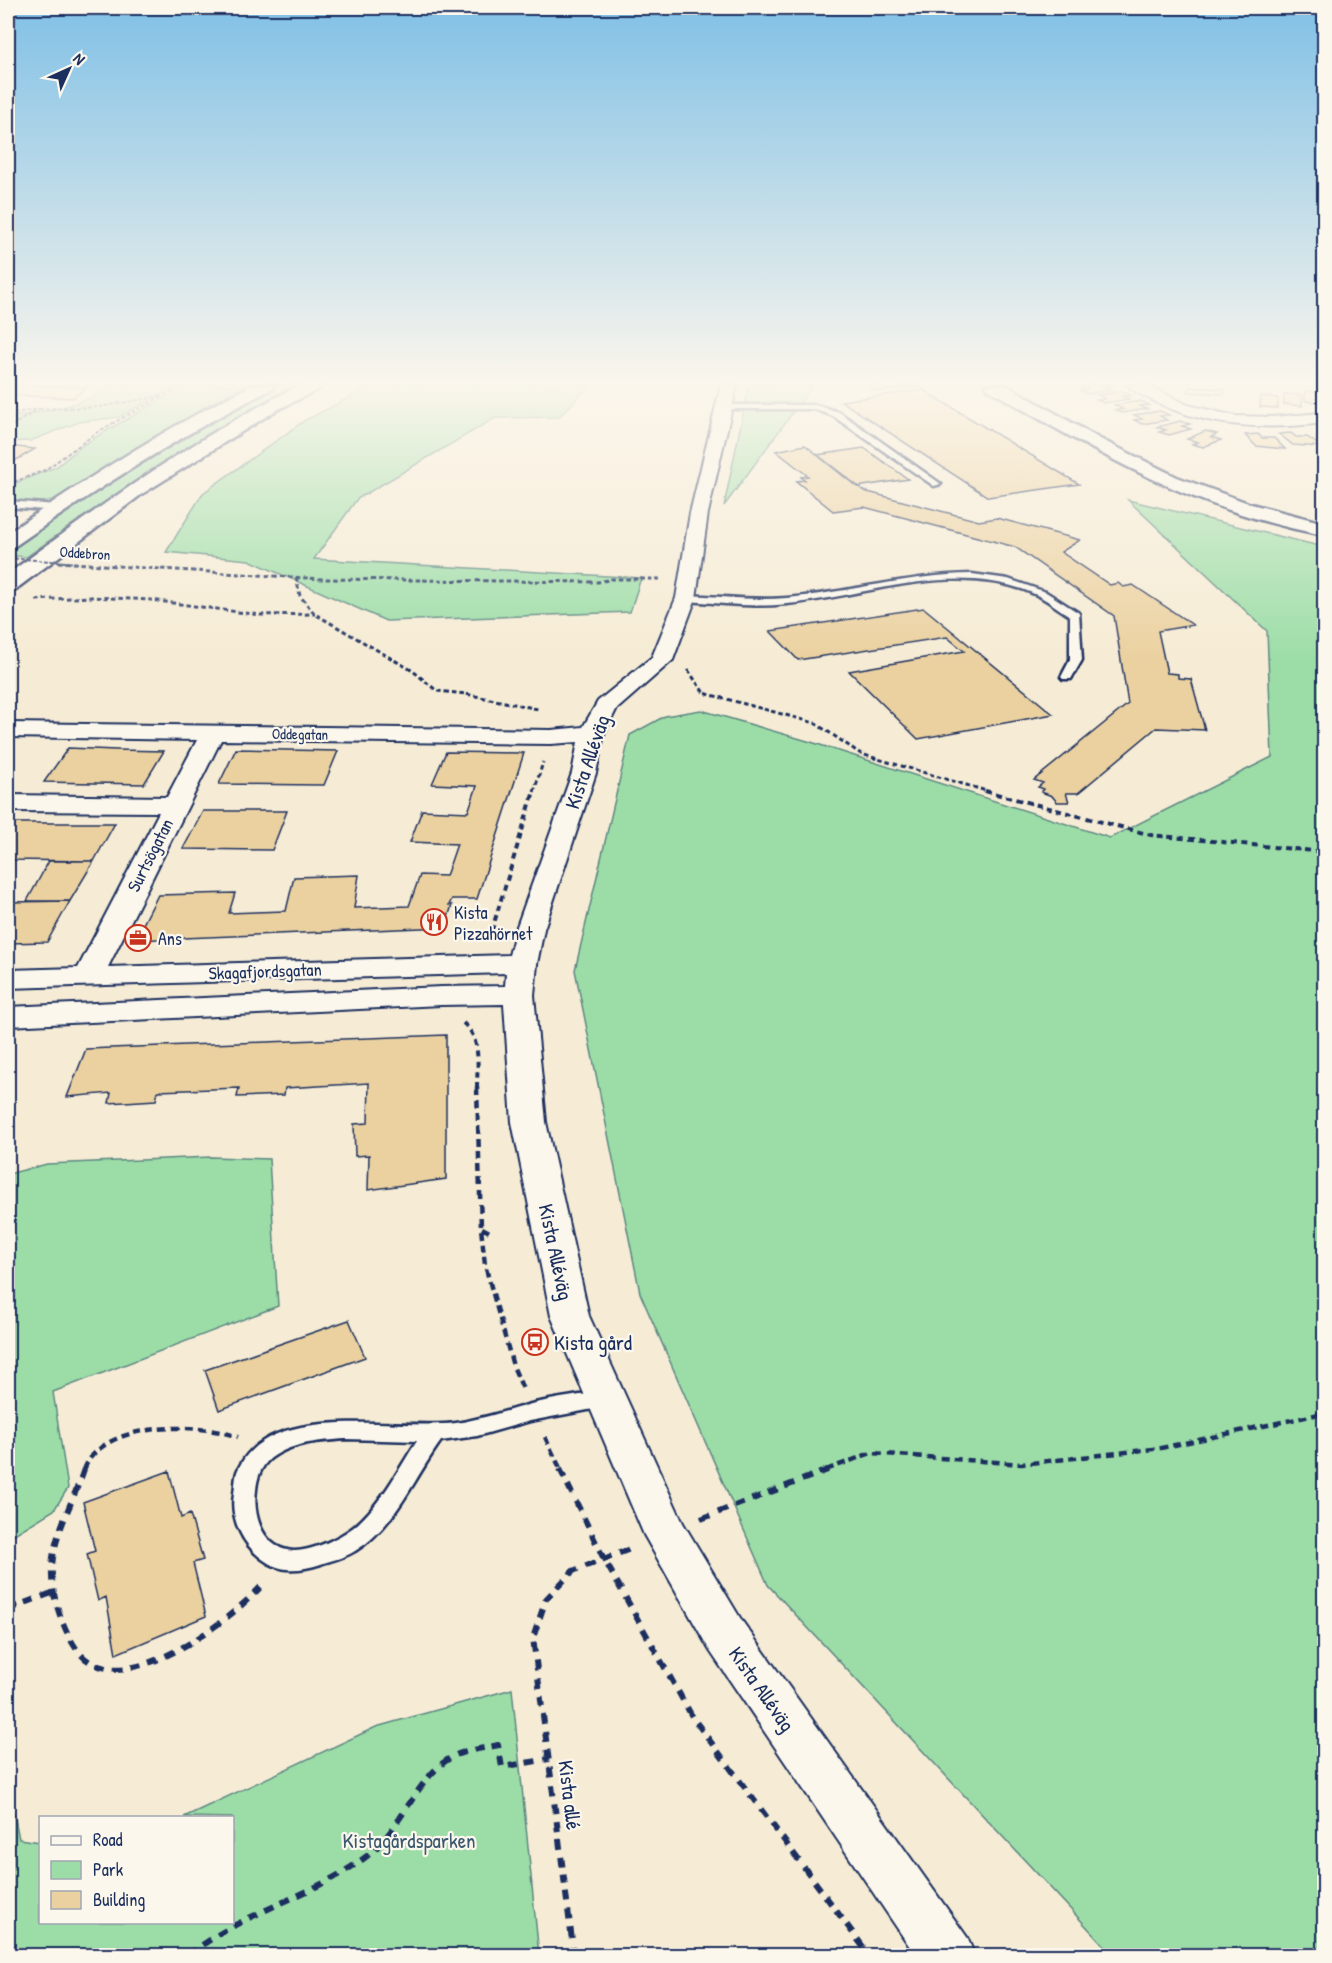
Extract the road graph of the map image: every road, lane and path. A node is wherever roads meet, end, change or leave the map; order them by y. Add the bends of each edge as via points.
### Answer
1 (28, 477) edge
2 (104, 477) edge
3 (157, 477) edge
4 (708, 477) edge
5 (926, 477) edge
6 (1162, 477) edge
7 (8, 484) edge
8 (937, 484) dead end
9 (8, 504) edge
10 (56, 508) junction
11 (1324, 529) edge
12 (8, 542) edge
13 (8, 558) edge
14 (296, 577) junction
15 (8, 584) edge
16 (688, 589) junction
17 (36, 600) dead end
18 (315, 614) junction
19 (662, 660) junction
20 (1068, 677) dead end
21 (542, 710) dead end
22 (8, 729) edge
23 (212, 734) junction
24 (592, 734) junction
25 (551, 737) junction
26 (8, 803) edge
27 (175, 805) junction
28 (1324, 852) edge
29 (481, 936) dead end
30 (89, 976) junction
31 (8, 979) edge
32 (520, 979) junction
33 (8, 1017) edge
34 (457, 1019) dead end
35 (493, 1234) dead end
36 (607, 1399) junction
37 (1324, 1413) edge
38 (435, 1433) junction
39 (270, 1447) junction
40 (666, 1535) junction
41 (604, 1559) junction
42 (284, 1560) junction
43 (52, 1593) junction
44 (8, 1609) edge
45 (549, 1759) junction
46 (234, 1923) edge
47 (232, 1924) edge
48 (188, 1956) edge
49 (574, 1956) edge
50 (870, 1956) edge
51 (948, 1956) edge

1 - 7 path
2 - 10 main road
3 - 15 main road
4 - 16 street, Kista Alléväg
5 - 8 lane
6 - 11 main road via 1233,505
9 - 10 lane
10 - 12 main road
13 - 14 path, Oddebron, bridge
14 - 16 path, Oddebron via 598,582 612,579
14 - 18 path via 300,596
16 - 19 street, Kista Alléväg
16 - 20 lane via 784,601 905,580 952,576 1002,581 1049,596 1075,615 1076,660
17 - 18 path via 151,600 260,615
18 - 21 path via 413,671 437,691 466,693
19 - 24 street, Kista Alléväg via 606,706
19 - 28 path via 679,656 704,693 815,723 861,754 995,794 1151,835
22 - 23 street, Oddegatan
23 - 25 street, Oddegatan
23 - 27 street, Surtsögatan
24 - 25 street, Oddegatan
24 - 32 street, Kista Alléväg via 584,773 530,929
25 - 29 path via 491,933
26 - 27 street
27 - 30 street, Surtsögatan
30 - 31 street, Skagafjordsgatan
30 - 32 street, Skagafjordsgatan
32 - 33 street, Skagafjordsgatan via 429,997
32 - 36 street, Kista Alléväg via 529,1122 570,1316
34 - 35 path via 469,1028 476,1042 481,1228
36 - 38 lane via 533,1412 472,1429
36 - 40 street, Kista Alléväg
37 - 40 path via 1161,1448 1022,1464 871,1453
38 - 39 lane via 327,1430
38 - 42 lane via 369,1528 348,1544 303,1559
39 - 42 lane via 246,1475 243,1515 268,1552
39 - 43 path via 215,1429 187,1428 115,1439 94,1452 82,1470 53,1554
40 - 41 path
40 - 51 street, Kista Alléväg via 726,1636
41 - 45 path, Kista allé via 573,1571 546,1599 533,1638
41 - 50 path via 693,1718
42 - 43 path via 259,1589 203,1635 143,1666 122,1670 96,1667 83,1658 70,1642
43 - 44 path
45 - 46 path via 502,1767 498,1745 451,1757 433,1772 387,1838 363,1858 315,1887
45 - 49 path, Kista allé
47 - 48 path

